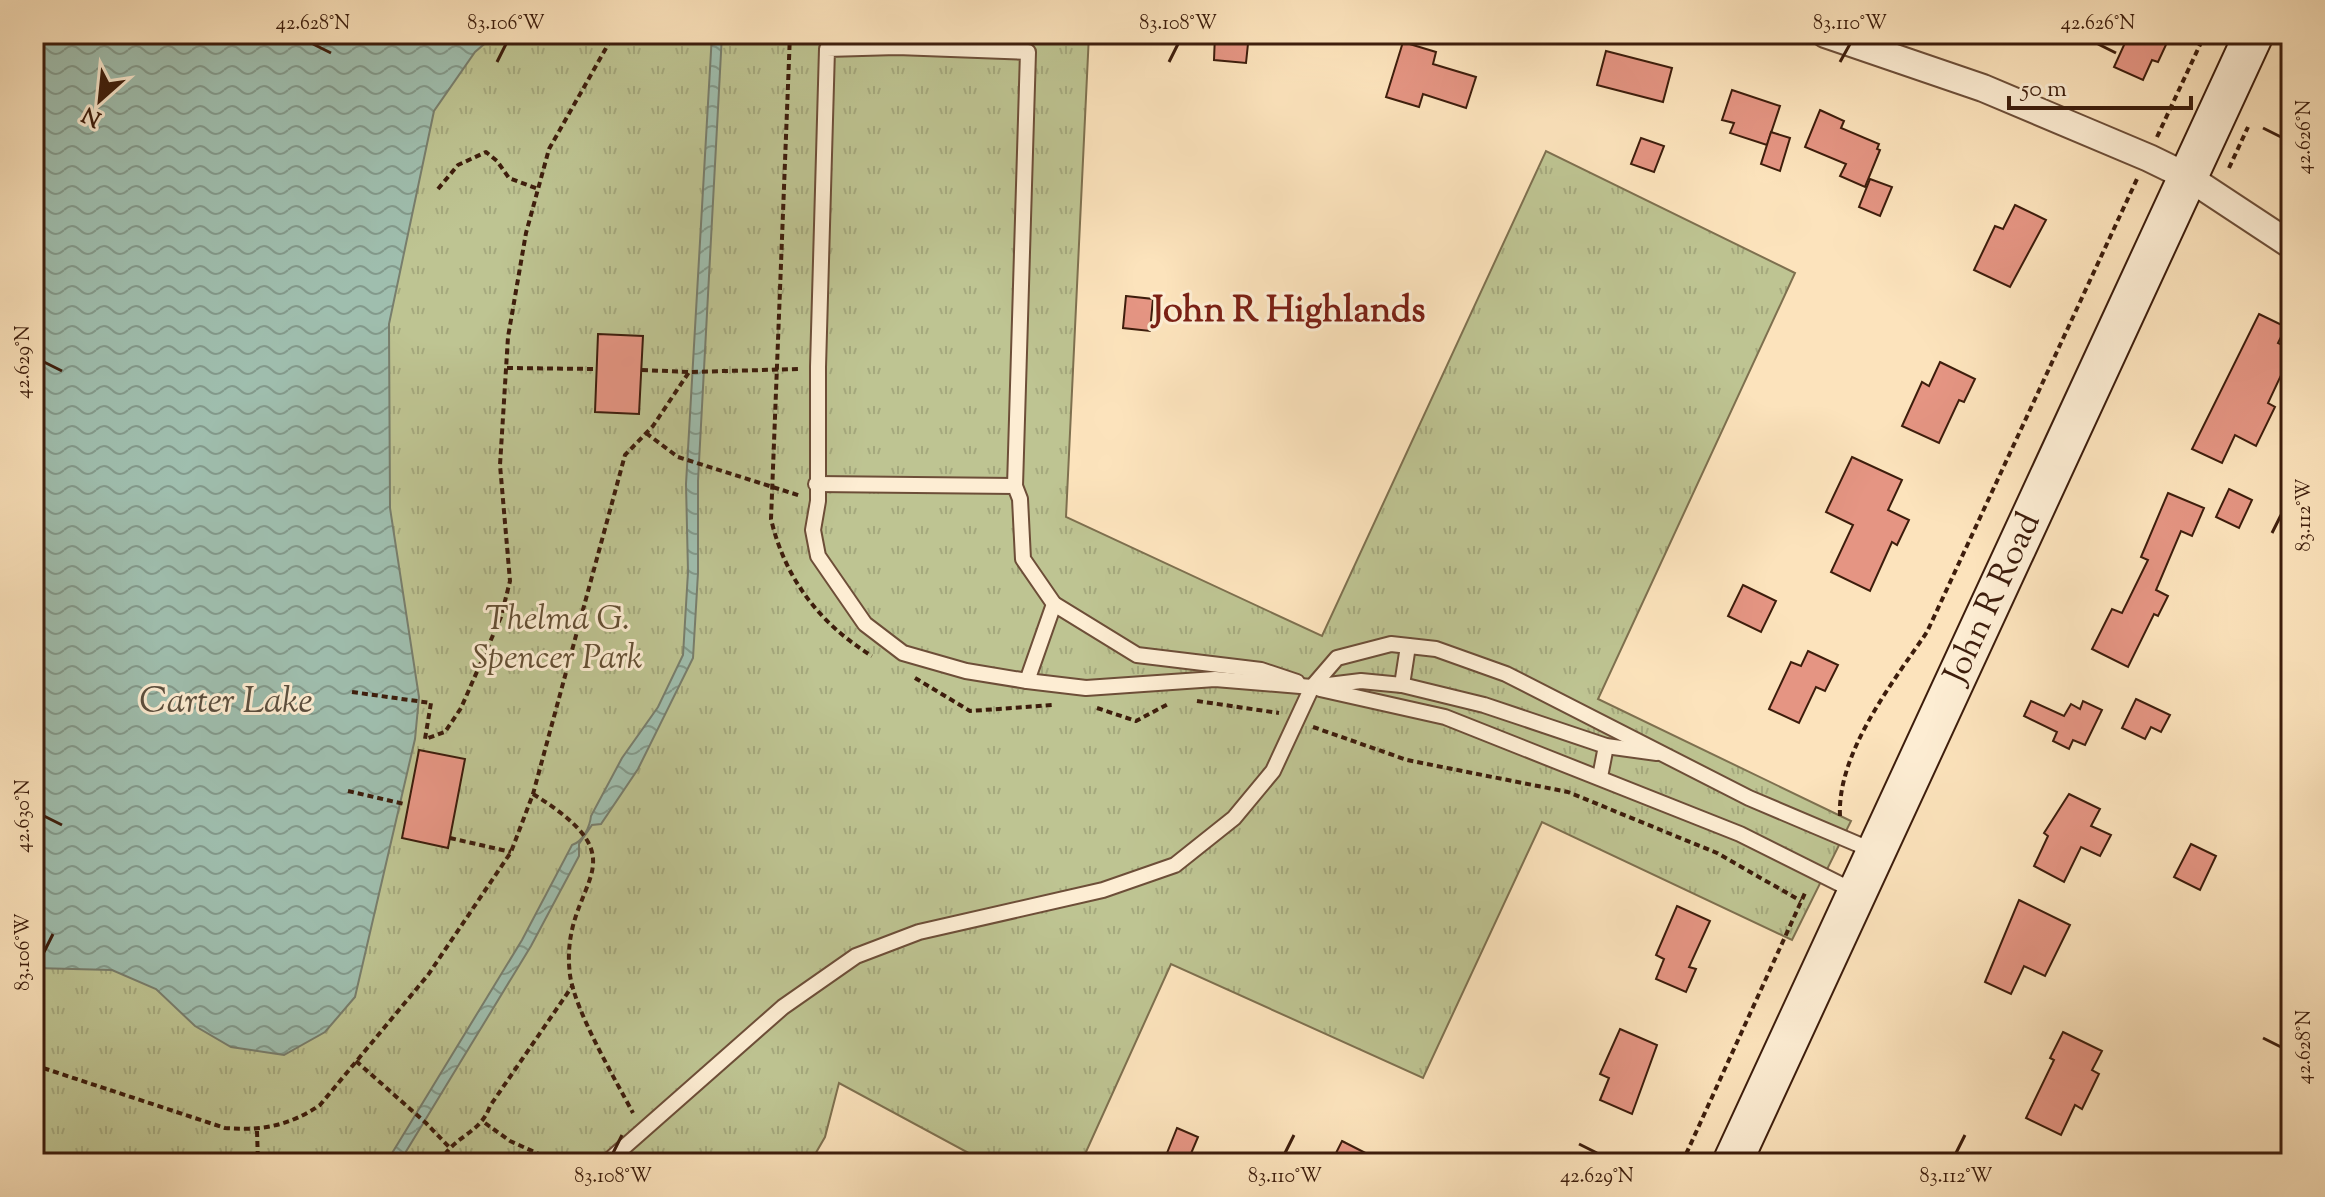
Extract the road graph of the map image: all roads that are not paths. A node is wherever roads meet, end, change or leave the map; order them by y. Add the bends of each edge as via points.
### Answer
1 (1825, 34) edge
2 (2254, 34) edge
3 (828, 42) edge
4 (2188, 177) junction
5 (2291, 245) edge
6 (816, 484) junction
7 (1015, 486) junction
8 (1054, 604) junction
9 (1408, 646) junction
10 (1027, 681) junction
11 (1402, 685) junction
12 (1312, 687) junction
13 (1606, 746) junction
14 (1657, 753) junction
15 (1600, 777) junction
16 (1875, 851) junction
17 (1856, 892) junction
18 (606, 1163) edge
19 (1732, 1163) edge

1 - 4 street via 1983,88
2 - 4 main road, John R Road
3 - 6 lane
3 - 7 lane via 1028,52
4 - 5 street
4 - 16 main road, John R Road
6 - 7 lane
6 - 10 lane via 813,530 818,556 865,624 903,653
7 - 8 lane via 1023,559
8 - 10 lane
8 - 12 lane via 1137,655 1261,670
9 - 11 lane
9 - 12 lane via 1391,644 1337,658
9 - 14 lane via 1436,649 1506,674
10 - 12 lane via 1086,688 1215,679
11 - 12 lane via 1361,681
11 - 13 lane via 1484,705
12 - 15 lane via 1445,717
12 - 18 lane via 1273,771 1234,818 1175,865 1103,890 919,932 856,956 783,1007
13 - 14 lane
13 - 15 lane
14 - 16 lane
15 - 17 lane via 1740,834
16 - 17 main road, John R Road
17 - 19 main road, John R Road

